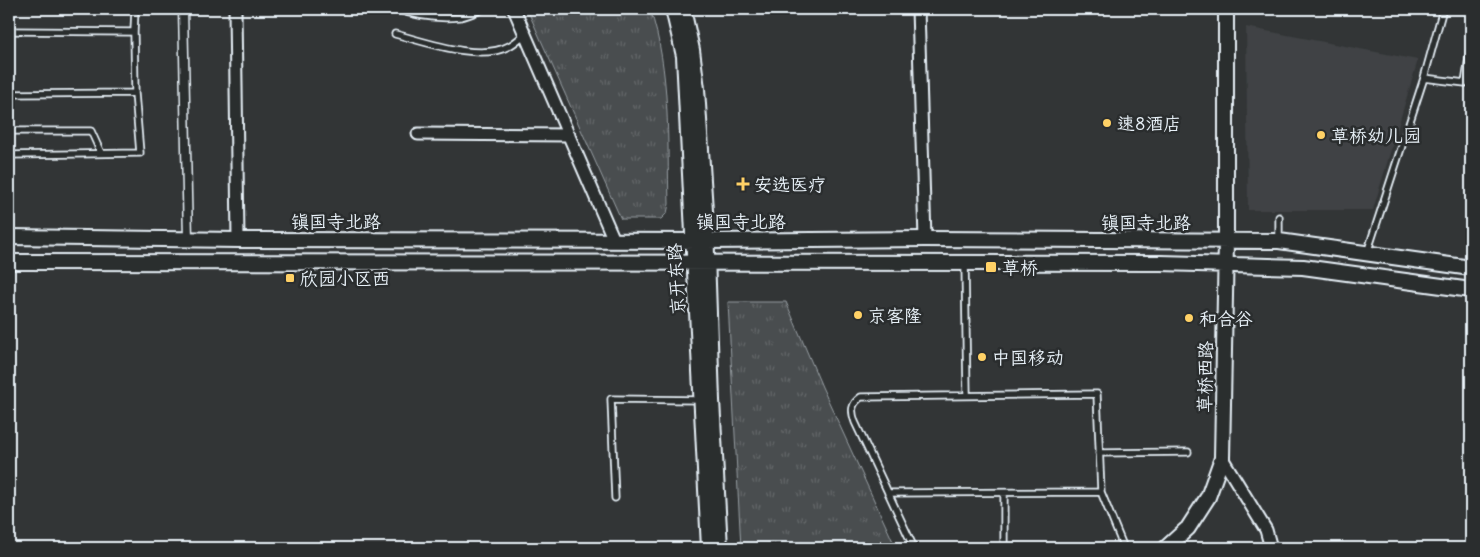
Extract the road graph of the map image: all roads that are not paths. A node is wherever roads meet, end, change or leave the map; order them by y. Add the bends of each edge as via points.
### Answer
1 (135, 9) edge
2 (183, 9) edge
3 (235, 9) edge
4 (396, 9) edge
5 (483, 9) edge
6 (514, 9) edge
7 (673, 9) edge
8 (683, 9) edge
9 (918, 9) edge
10 (1226, 9) edge
11 (1443, 9) edge
12 (9, 31) edge
13 (134, 32) junction
14 (395, 34) dead end
15 (525, 34) junction
16 (1471, 45) edge
17 (1424, 78) junction
18 (9, 94) edge
19 (135, 94) junction
20 (9, 131) edge
21 (418, 134) dead end
22 (569, 135) junction
23 (101, 153) junction
24 (9, 155) edge
25 (1279, 217) dead end
26 (9, 237) edge
27 (188, 239) junction
28 (925, 239) junction
29 (238, 240) junction
30 (614, 240) junction
31 (700, 241) junction
32 (1226, 241) junction
33 (1279, 241) junction
34 (1367, 253) junction
35 (9, 262) edge
36 (701, 263) junction
37 (965, 263) junction
38 (1226, 264) junction
39 (1471, 268) edge
40 (1471, 290) edge
41 (967, 394) junction
42 (707, 400) junction
43 (1188, 452) dead end
44 (1099, 453) junction
45 (1222, 458) junction
46 (1101, 492) junction
47 (888, 493) junction
48 (1004, 493) junction
49 (615, 498) dead end
50 (709, 548) edge
51 (720, 548) edge
52 (914, 548) edge
53 (1004, 548) edge
54 (1124, 548) edge
55 (1166, 548) edge
56 (1271, 548) edge

1 - 13 lane
2 - 27 street
3 - 29 street
4 - 5 lane via 426,17 461,17
6 - 15 street
7 - 31 street, 京开东路 via 684,56
8 - 31 street, 京开东路 via 697,89
9 - 28 street
10 - 32 street, 草桥西路
11 - 17 lane
12 - 13 lane
13 - 19 lane
14 - 15 lane via 473,51 508,46
15 - 22 street
16 - 17 lane via 1465,83
17 - 34 lane
18 - 19 lane
19 - 23 lane via 140,153
20 - 23 lane via 91,131
21 - 22 street
22 - 30 street
23 - 24 lane
25 - 33 lane
26 - 27 street, 镇国寺北路
27 - 29 street, 镇国寺北路
28 - 31 street, 镇国寺北路
28 - 32 street, 镇国寺北路
29 - 30 street, 镇国寺北路
30 - 31 street, 镇国寺北路
31 - 36 street, 京开东路
32 - 33 street, 镇国寺北路
32 - 38 street, 草桥西路
33 - 34 street, 镇国寺北路
34 - 39 street, 镇国寺北路
35 - 36 street
36 - 37 street
36 - 42 street, 京开东路
37 - 38 street
37 - 41 lane
38 - 40 street via 1303,267
38 - 45 street, 草桥西路
41 - 44 lane via 1097,394
41 - 47 lane via 861,397 856,401 851,412
42 - 49 lane via 611,399
42 - 50 street, 京开东路
42 - 51 street, 京开东路
43 - 44 lane
44 - 46 lane
45 - 55 street, 草桥西路 via 1208,497 1188,528
45 - 56 street via 1266,530
46 - 48 lane
46 - 54 lane
47 - 48 lane
47 - 52 lane
48 - 53 lane

